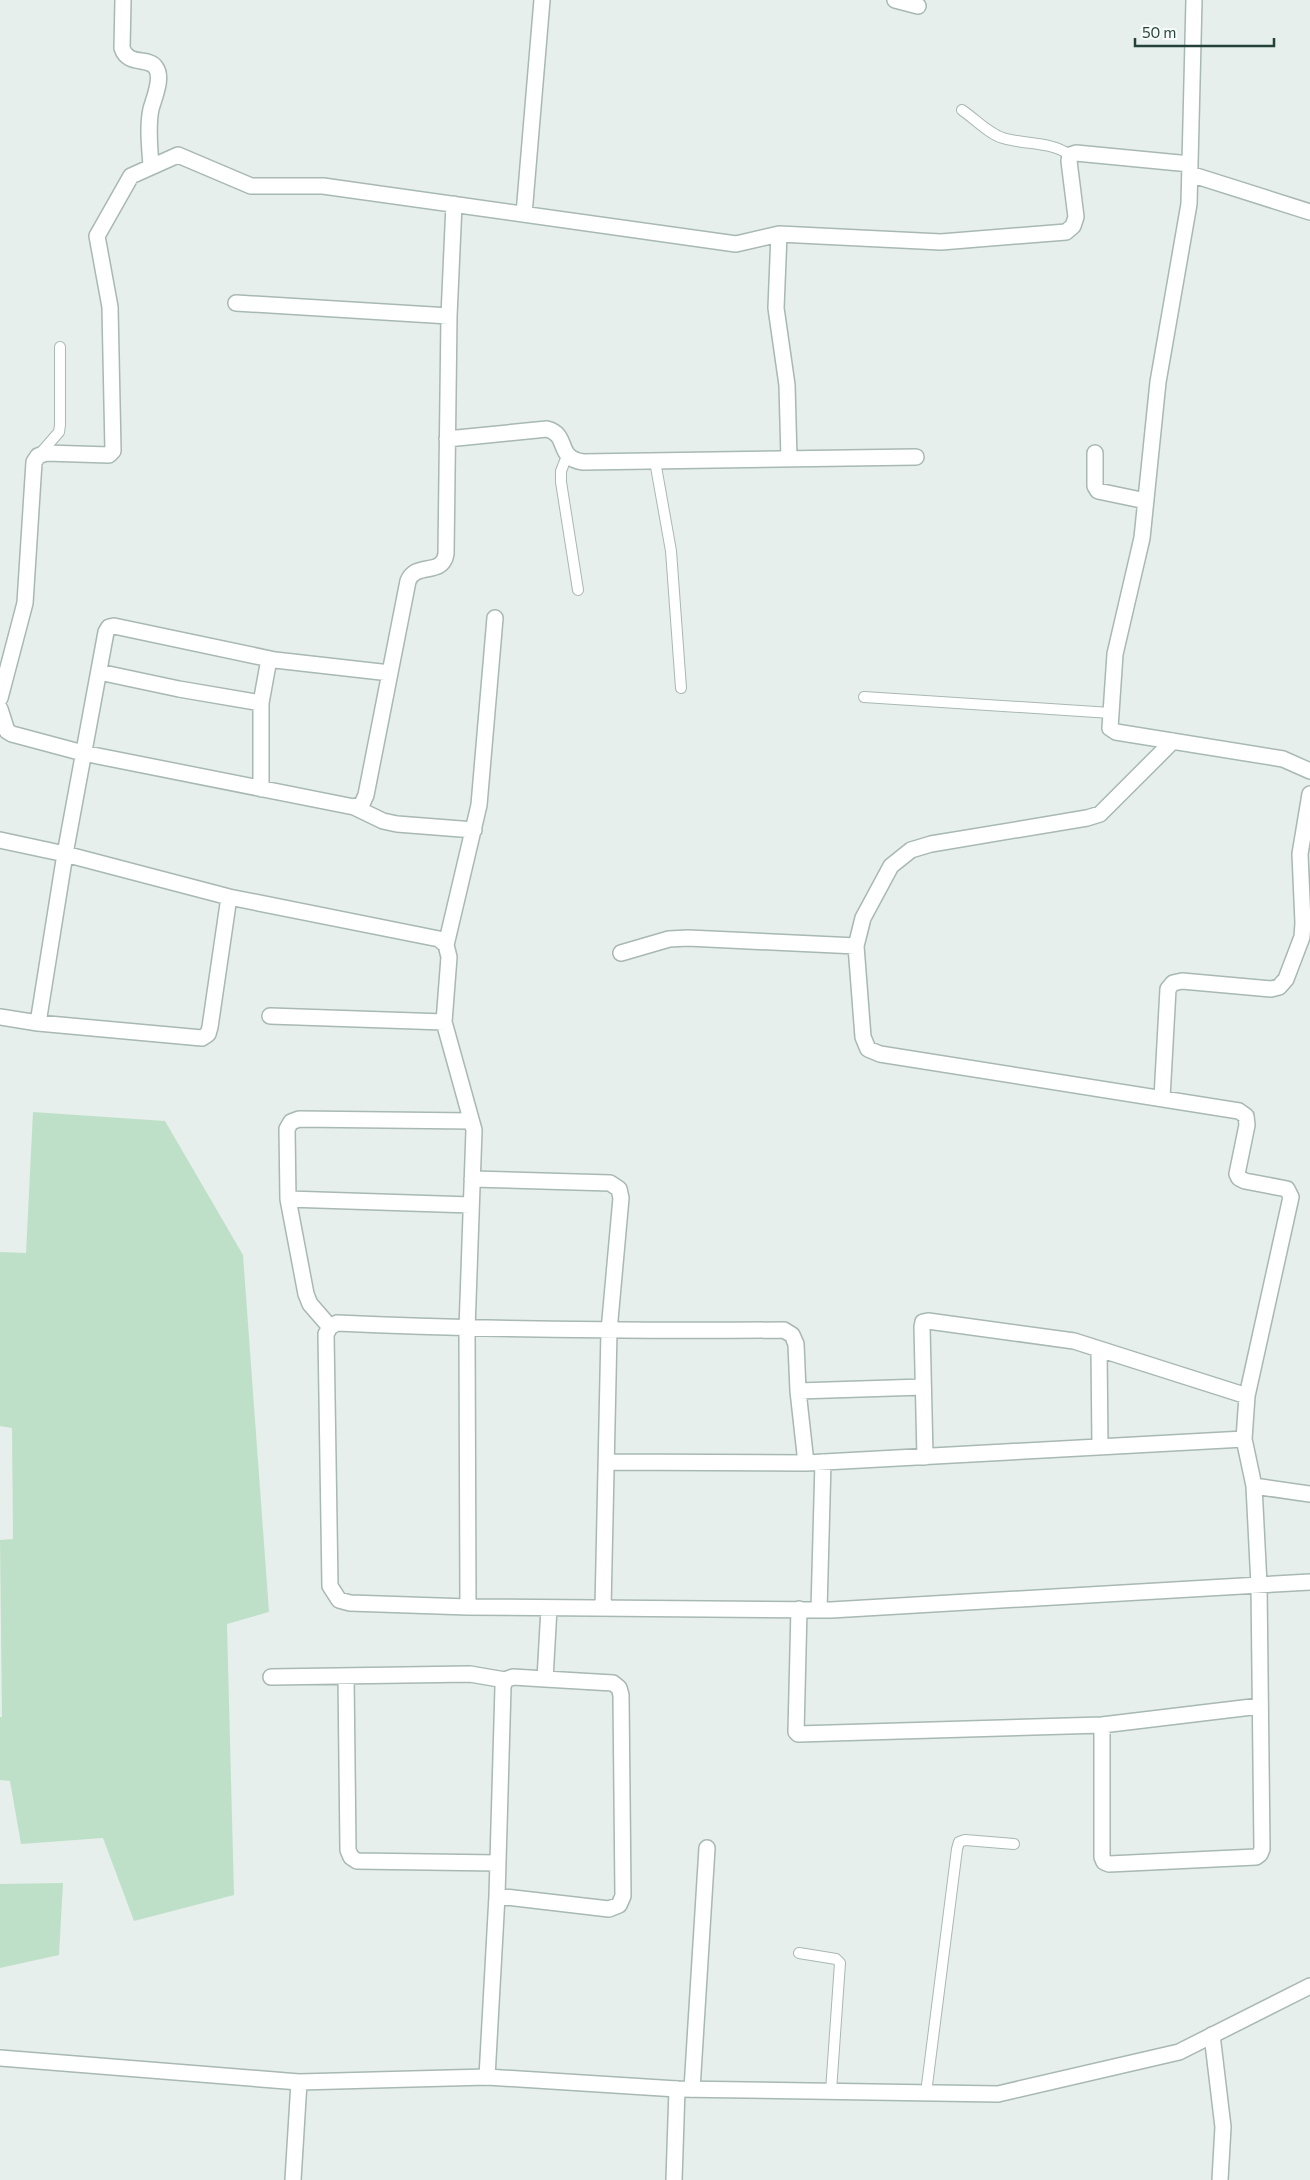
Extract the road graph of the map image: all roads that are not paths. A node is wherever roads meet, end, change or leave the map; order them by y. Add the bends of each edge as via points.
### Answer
1 (123, 0) edge
2 (542, 0) edge
3 (895, 0) edge
4 (1194, 0) edge
5 (918, 6) dead end
6 (962, 110) dead end
7 (1070, 155) junction
8 (151, 167) junction
9 (1190, 169) junction
10 (454, 204) junction
11 (1310, 212) edge
12 (524, 214) junction
13 (779, 234) junction
14 (236, 303) dead end
15 (449, 316) junction
16 (60, 347) dead end
17 (447, 439) junction
18 (1095, 452) dead end
19 (38, 456) junction
20 (567, 456) junction
21 (916, 457) dead end
22 (789, 459) junction
23 (655, 461) junction
24 (1146, 501) junction
25 (578, 590) dead end
26 (495, 618) dead end
27 (269, 659) junction
28 (98, 672) junction
29 (390, 673) junction
30 (681, 688) dead end
31 (864, 697) dead end
32 (0, 698) edge
33 (261, 703) junction
34 (0, 708) edge
35 (1112, 713) junction
36 (1173, 741) junction
37 (83, 753) junction
38 (1310, 771) edge
39 (261, 789) junction
40 (1310, 794) edge
41 (354, 807) junction
42 (474, 830) junction
43 (0, 840) edge
44 (65, 854) junction
45 (229, 897) junction
46 (446, 945) junction
47 (856, 946) junction
48 (621, 953) dead end
49 (270, 1016) dead end
50 (0, 1017) edge
51 (444, 1022) junction
52 (38, 1023) junction
53 (1162, 1098) junction
54 (471, 1120) junction
55 (472, 1179) junction
56 (288, 1199) junction
57 (471, 1205) junction
58 (330, 1327) junction
59 (467, 1329) junction
60 (609, 1331) junction
61 (1099, 1349) junction
62 (923, 1387) junction
63 (798, 1390) junction
64 (1247, 1396) junction
65 (1244, 1439) junction
66 (1100, 1447) junction
67 (925, 1457) junction
68 (606, 1462) junction
69 (823, 1462) junction
70 (806, 1463) junction
71 (1254, 1486) junction
72 (1310, 1494) edge
73 (1310, 1582) edge
74 (1259, 1585) junction
75 (468, 1607) junction
76 (548, 1608) junction
77 (603, 1608) junction
78 (799, 1609) junction
79 (819, 1610) junction
80 (346, 1676) junction
81 (271, 1677) dead end
82 (545, 1679) junction
83 (505, 1680) junction
84 (1260, 1706) junction
85 (1102, 1725) junction
86 (1014, 1844) dead end
87 (707, 1848) dead end
88 (498, 1863) junction
89 (497, 1896) junction
90 (799, 1952) dead end
91 (1310, 1986) edge
92 (1212, 2035) junction
93 (0, 2058) edge
94 (487, 2077) junction
95 (299, 2082) junction
96 (685, 2089) junction
97 (832, 2091) junction
98 (926, 2093) junction
99 (293, 2180) edge
100 (674, 2180) edge
101 (1220, 2180) edge

1 - 8 street via 124,54 154,65 158,70 149,121
2 - 12 street
3 - 5 street
4 - 9 street
6 - 7 lane via 997,136 1055,146
7 - 9 street via 1076,153
7 - 13 street via 1076,217 1066,232 940,242
8 - 10 street via 178,155 251,186 323,186
8 - 19 street via 131,176 97,236 110,307 113,451 109,455 46,453
9 - 11 street
9 - 24 street via 1189,204 1158,382
10 - 12 street
10 - 15 street
12 - 13 street via 736,244
13 - 22 street via 776,308 787,385
14 - 15 street
15 - 17 street
16 - 19 lane via 59,432
17 - 20 street via 547,429 560,438
17 - 29 street via 444,562 410,575
18 - 24 street via 1098,491
19 - 32 street via 34,462 25,603
20 - 23 street via 583,462
20 - 25 lane via 561,482
21 - 22 street
22 - 23 street
23 - 30 lane via 671,550
24 - 35 street via 1142,538 1114,654
26 - 42 street via 479,805
27 - 28 street via 114,626 106,632
27 - 29 street
27 - 33 street
28 - 33 street
28 - 37 street
29 - 41 street via 366,795 362,804
31 - 35 lane
33 - 39 street
34 - 37 street via 7,731 12,734
35 - 36 street via 1112,731
36 - 38 street via 1282,759
36 - 47 street via 1100,814 911,850 891,866 880,884 863,918
37 - 39 street
37 - 44 street
39 - 41 street
40 - 53 street via 1300,854 1302,938 1286,979 1279,987 1271,989 1182,981 1173,983 1168,989
41 - 42 street via 397,824
42 - 46 street
43 - 44 street
44 - 45 street
44 - 52 street
45 - 46 street via 439,939
45 - 52 street via 210,1027 202,1038
46 - 51 street via 449,957
47 - 48 street via 688,938 669,939
47 - 53 street via 863,1037 868,1049 880,1054
49 - 51 street
50 - 52 street
51 - 54 street
53 - 64 street via 1239,1111 1246,1116 1239,1178 1245,1182 1287,1189 1291,1197
54 - 55 street via 474,1130
54 - 56 street via 299,1119 291,1122 287,1129
55 - 57 street
55 - 60 street via 610,1183 619,1189 621,1198
56 - 57 street
56 - 58 street via 306,1294 310,1304
57 - 59 street
58 - 59 street via 337,1322
58 - 75 street via 326,1334 330,1586 339,1600 350,1603
59 - 60 street
59 - 75 street
60 - 63 street via 784,1330 792,1335 796,1344
60 - 68 street
61 - 62 street via 1074,1341 923,1322
61 - 64 street
61 - 66 street
62 - 63 street
62 - 67 street
63 - 70 street
64 - 65 street
65 - 66 street
65 - 71 street
66 - 67 street
67 - 69 street
68 - 70 street
68 - 77 street
69 - 70 street
69 - 79 street
71 - 72 street
71 - 74 street
73 - 74 street
74 - 79 street
74 - 84 street
75 - 76 street
76 - 77 street
76 - 82 street
77 - 78 street
78 - 79 street
78 - 85 street via 798,1734
80 - 81 street
80 - 83 street via 470,1674
80 - 88 street via 348,1850 351,1857 357,1861
82 - 83 street via 513,1677
82 - 89 street via 613,1683 619,1688 623,1896 618,1905 609,1909
83 - 88 street
84 - 85 street
84 - 85 street via 1262,1849 1256,1857 1104,1862
86 - 98 lane via 959,1842
87 - 96 street
88 - 89 street
89 - 94 street
90 - 97 lane via 836,1958 840,1963
91 - 92 street
92 - 98 street via 1179,2052 998,2094
92 - 101 street via 1223,2127
93 - 95 street
94 - 95 street
94 - 96 street
95 - 99 street
96 - 97 street
96 - 100 street
97 - 98 street

